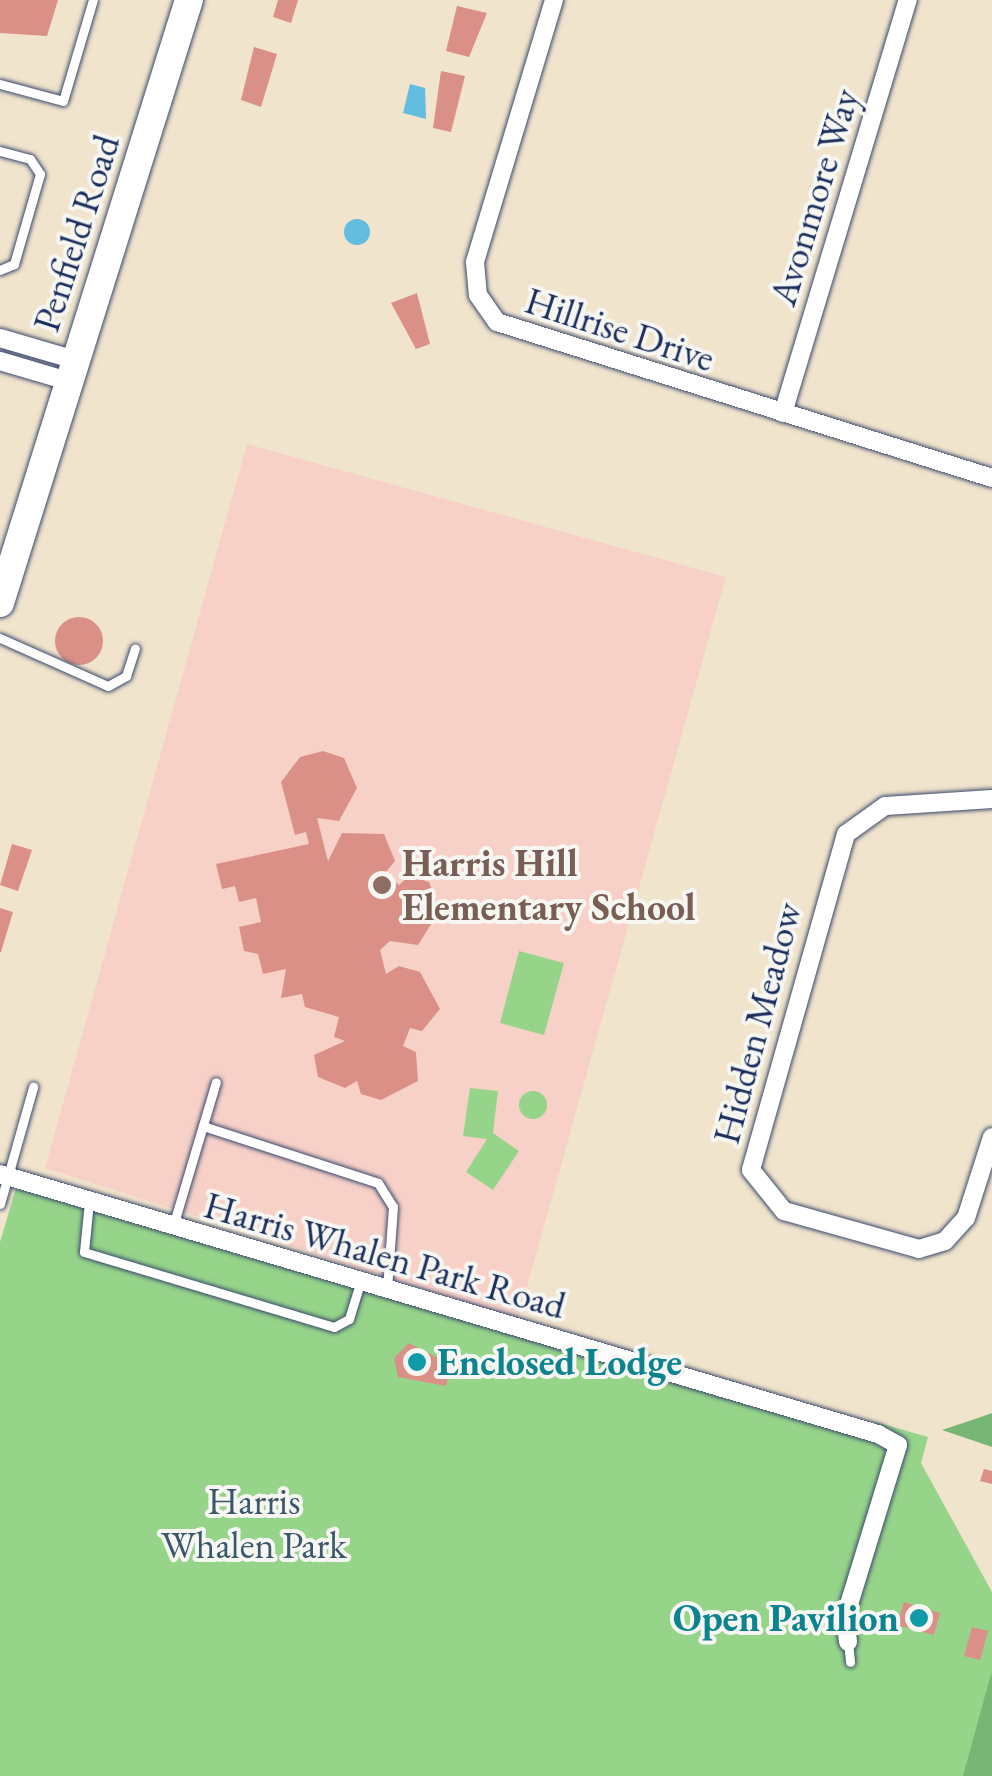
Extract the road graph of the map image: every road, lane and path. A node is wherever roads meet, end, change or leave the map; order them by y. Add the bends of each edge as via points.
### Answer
1 (92, 0) edge
2 (189, 0) edge
3 (554, 0) edge
4 (908, 0) edge
5 (0, 84) edge
6 (0, 150) edge
7 (0, 270) edge
8 (0, 338) edge
9 (0, 360) edge
10 (71, 371) junction
11 (783, 413) junction
12 (992, 478) edge
13 (0, 603) edge
14 (0, 638) edge
15 (135, 648) dead end
16 (992, 798) edge
17 (216, 1082) dead end
18 (33, 1087) dead end
19 (203, 1126) junction
20 (992, 1137) edge
21 (4, 1175) edge
22 (90, 1201) junction
23 (0, 1204) edge
24 (172, 1226) junction
25 (360, 1282) junction
26 (387, 1290) junction
27 (848, 1642) joint
28 (850, 1662) dead end

1 - 5 lane via 64,100
2 - 10 main road, Penfield Road
3 - 11 street, Hillrise Drive via 479,242 475,280 485,309 542,344
4 - 11 street, Avonmore Way
6 - 7 lane via 30,159 40,174 14,264
8 - 10 street
9 - 10 street
10 - 13 main road, Penfield Road
11 - 12 street, Hillrise Drive
14 - 15 lane via 108,686 126,676
16 - 20 street, Hidden Meadow via 885,806 846,834 752,1170 784,1212 918,1249 945,1240 966,1218
17 - 19 lane
18 - 21 lane
19 - 24 lane
19 - 26 lane via 378,1183 393,1207
21 - 22 street, Harris Whalen Park Road
21 - 23 lane
22 - 24 street, Harris Whalen Park Road
22 - 25 lane via 84,1252 342,1326
24 - 25 street, Harris Whalen Park Road
25 - 26 street, Harris Whalen Park Road
26 - 27 street, Harris Whalen Park Road via 898,1446 845,1618
27 - 28 lane

